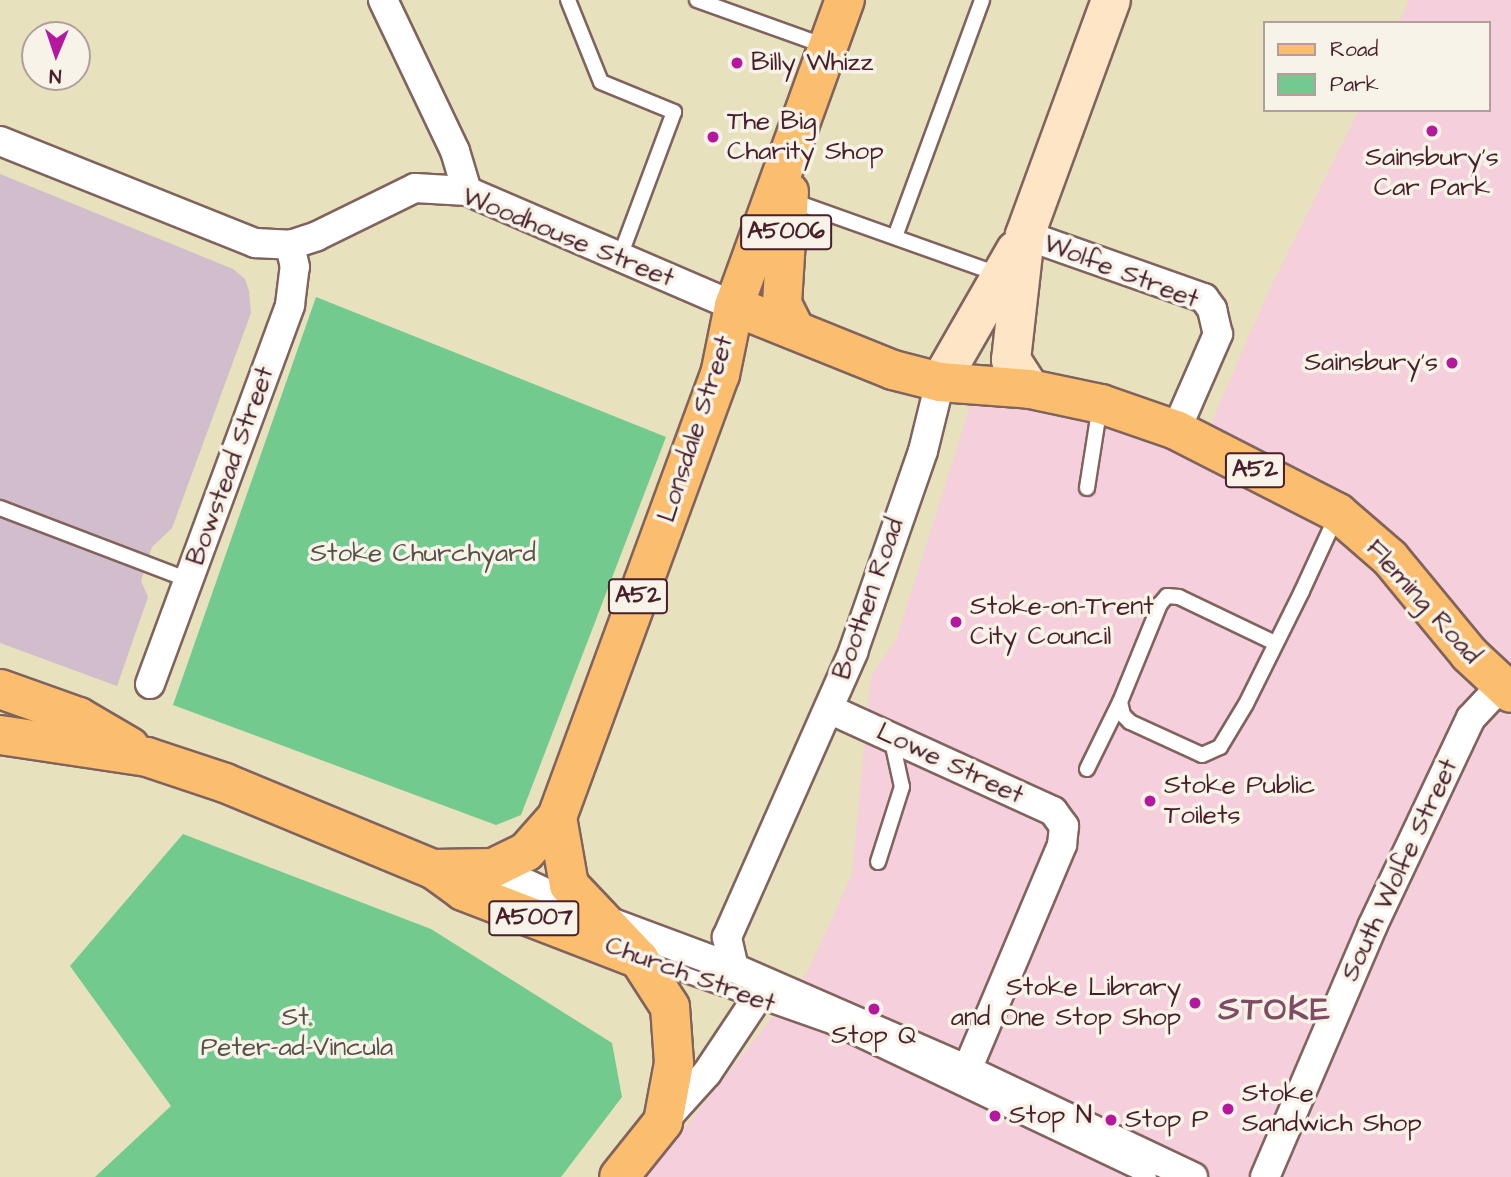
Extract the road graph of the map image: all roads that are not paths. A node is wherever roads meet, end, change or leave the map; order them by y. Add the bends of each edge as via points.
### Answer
1 (383, 0) edge
2 (568, 0) edge
3 (697, 0) edge
4 (845, 0) edge
5 (982, 0) edge
6 (1111, 0) edge
7 (828, 47) junction
8 (797, 132) junction
9 (0, 141) edge
10 (467, 191) junction
11 (788, 199) junction
12 (896, 234) junction
13 (1025, 235) junction
14 (289, 245) junction
15 (618, 259) junction
16 (1001, 275) junction
17 (734, 306) junction
18 (795, 330) junction
19 (720, 374) junction
20 (940, 382) junction
21 (1030, 390) junction
22 (1101, 404) junction
23 (1176, 430) junction
24 (1087, 488) dead end
25 (0, 508) edge
26 (1338, 513) junction
27 (189, 580) junction
28 (1275, 643) junction
29 (150, 684) dead end
30 (0, 689) edge
31 (1505, 690) edge
32 (1120, 702) junction
33 (829, 709) junction
34 (0, 735) edge
35 (891, 737) junction
36 (147, 757) junction
37 (1087, 769) dead end
38 (556, 817) junction
39 (878, 862) dead end
40 (493, 868) junction
41 (433, 869) junction
42 (601, 919) junction
43 (639, 959) junction
44 (733, 968) junction
45 (762, 991) junction
46 (967, 1070) junction
47 (663, 1122) junction
48 (619, 1177) edge
49 (1149, 1177) edge
50 (1193, 1177) edge
51 (1265, 1177) edge

1 - 10 street via 455,151
2 - 15 lane via 601,82 674,112
3 - 7 lane
4 - 7 main road, Lonsdale Street / A5006
5 - 12 lane
6 - 13 street, Boothen Road
7 - 8 main road, Lonsdale Street / A5006
8 - 11 main road, A5006
8 - 17 main road, Lonsdale Street / A5006
9 - 14 street, Woodhouse Street via 255,243
10 - 14 street, Woodhouse Street via 415,188
10 - 15 street, Woodhouse Street
11 - 12 lane
11 - 18 main road, A5006 via 782,304
12 - 16 lane
13 - 16 street, Boothen Road
13 - 21 street, Boothen Road via 1011,360
13 - 23 street, Wolfe Street via 1203,298 1212,309 1218,334
14 - 27 street, Bowstead Street via 295,267 290,305
15 - 17 street, Woodhouse Street
16 - 20 street, Boothen Road
17 - 18 main road, Woodhouse Street
17 - 19 main road, Lonsdale Street
18 - 19 main road, A52 via 759,330
18 - 20 main road, Woodhouse Street / A52 via 893,369
19 - 38 main road, Lonsdale Street / A52
20 - 21 main road, Fleming Road / A52
20 - 33 street, Boothen Road via 923,451
21 - 22 main road, Fleming Road / A52
22 - 23 main road, Fleming Road / A52
22 - 24 lane
23 - 26 main road, Fleming Road / A52
25 - 27 lane
26 - 28 lane
26 - 31 main road, Fleming Road / A52 via 1390,558
27 - 29 street, Bowstead Street
28 - 32 lane via 1179,597 1167,596
28 - 32 lane via 1246,704 1212,753 1202,755 1129,722
30 - 36 main road, A5007 via 79,717
31 - 51 street, South Wolfe Street via 1471,718 1372,927
32 - 37 lane
33 - 35 street, Lowe Street
33 - 44 street, Boothen Road via 727,937
34 - 36 main road, A5007
35 - 39 lane via 902,787
35 - 46 street, Lowe Street via 1053,811 1064,826 1062,845
36 - 41 main road, Church Street / A5007 via 225,783
38 - 40 main road, Lonsdale Street / A52 via 526,852
38 - 42 main road via 569,885
40 - 41 main road, Lonsdale Street
40 - 42 street, Church Street
41 - 43 main road, Church Street / A5007 via 463,891
42 - 43 main road
42 - 44 street, Church Street
43 - 45 lane, Church Street
43 - 47 main road via 670,1007 674,1063
44 - 45 street, Church Street
45 - 46 street, Church Street
45 - 47 street via 707,1073
45 - 49 lane, Church Street
46 - 50 street, Church Street
47 - 48 main road

